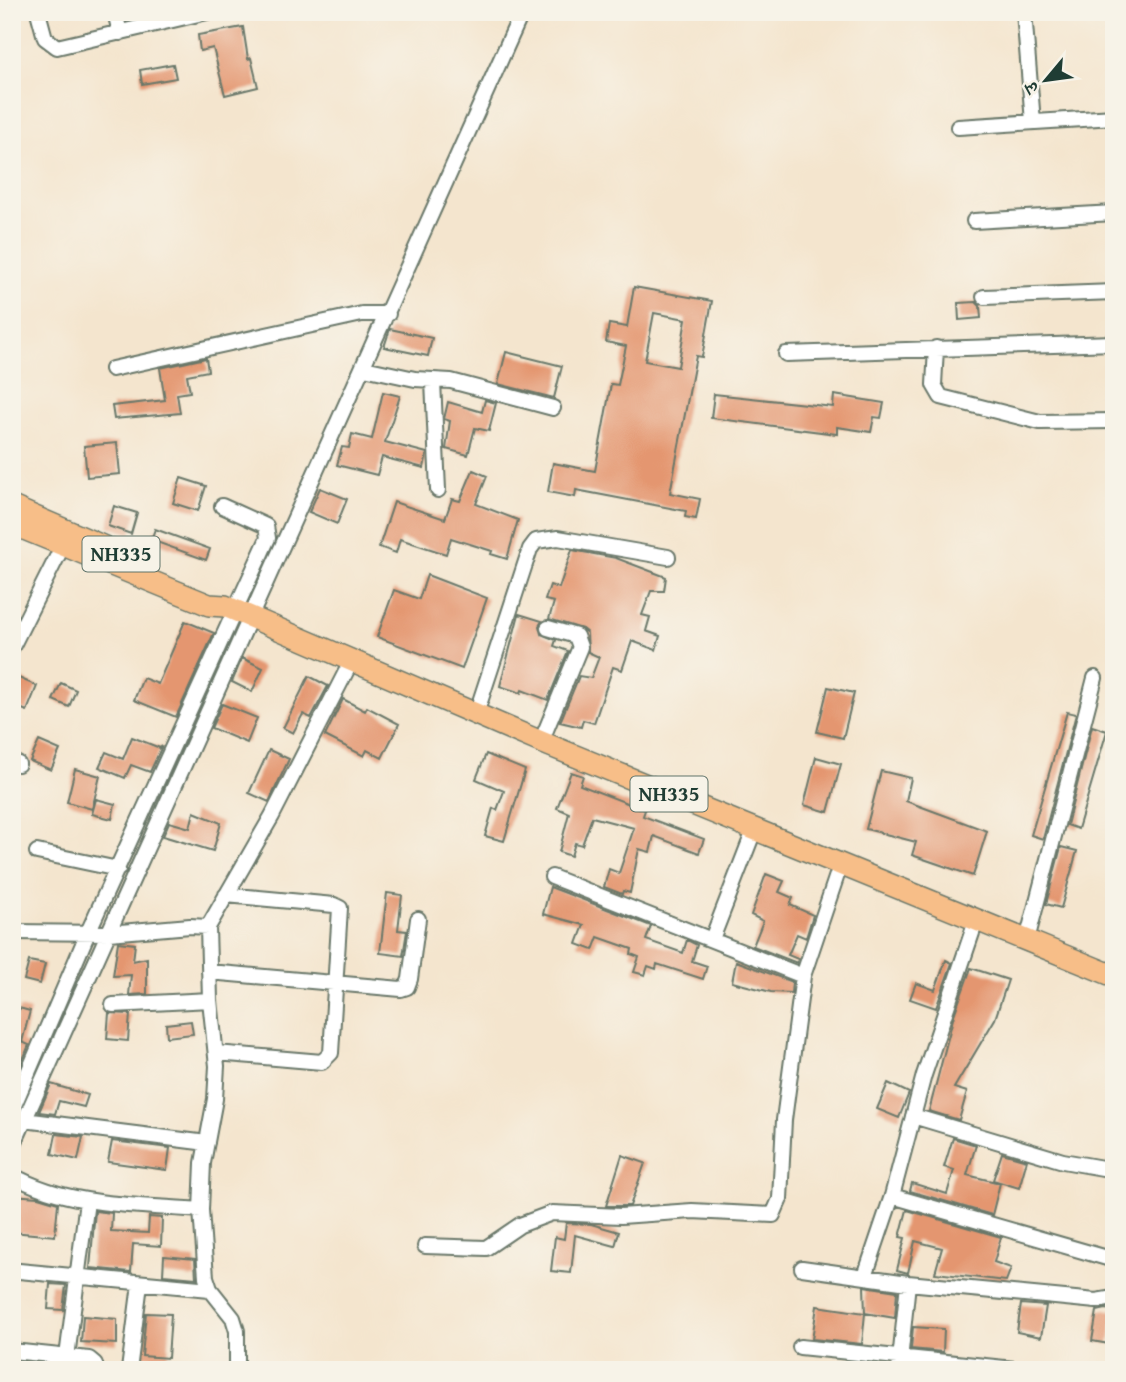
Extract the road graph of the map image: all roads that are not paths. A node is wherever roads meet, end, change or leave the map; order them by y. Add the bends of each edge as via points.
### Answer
1 (38, 12) edge
2 (115, 12) edge
3 (522, 12) edge
4 (1024, 12) edge
5 (199, 13) edge
6 (120, 33) junction
7 (1114, 117) edge
8 (1033, 122) junction
9 (958, 127) dead end
10 (1114, 213) edge
11 (974, 221) dead end
12 (1114, 292) edge
13 (984, 297) dead end
14 (388, 314) junction
15 (1114, 343) edge
16 (936, 348) junction
17 (786, 354) dead end
18 (364, 368) junction
19 (113, 369) dead end
20 (433, 381) junction
21 (553, 408) dead end
22 (1114, 421) edge
23 (438, 490) dead end
24 (222, 506) dead end
25 (12, 507) edge
26 (12, 524) edge
27 (63, 545) junction
28 (667, 557) dead end
29 (237, 611) junction
30 (548, 628) dead end
31 (12, 647) edge
32 (352, 660) junction
33 (1095, 678) dead end
34 (476, 714) junction
35 (541, 742) junction
36 (755, 828) junction
37 (37, 852) dead end
38 (841, 863) junction
39 (118, 869) junction
40 (552, 877) dead end
41 (226, 895) junction
42 (977, 918) junction
43 (418, 919) dead end
44 (208, 927) junction
45 (12, 932) edge
46 (99, 932) junction
47 (712, 939) junction
48 (1027, 940) junction
49 (209, 972) junction
50 (803, 976) junction
51 (1114, 976) edge
52 (337, 984) junction
53 (210, 1000) junction
54 (113, 1005) dead end
55 (216, 1053) junction
56 (12, 1110) edge
57 (913, 1116) junction
58 (24, 1120) junction
59 (207, 1143) junction
60 (12, 1148) edge
61 (1114, 1170) edge
62 (12, 1175) edge
63 (892, 1196) junction
64 (87, 1201) junction
65 (201, 1210) junction
66 (425, 1246) dead end
67 (1114, 1260) edge
68 (802, 1268) dead end
69 (19, 1271) dead end
70 (865, 1276) junction
71 (79, 1277) junction
72 (908, 1283) junction
73 (141, 1284) junction
74 (210, 1289) junction
75 (1114, 1298) edge
76 (800, 1347) dead end
77 (12, 1352) edge
78 (67, 1357) junction
79 (900, 1364) edge
80 (96, 1370) edge
81 (129, 1370) edge
82 (237, 1370) edge
83 (1024, 1370) edge

1 - 6 street via 45,38 57,47
2 - 6 street
3 - 14 street
4 - 8 street
5 - 6 street
7 - 8 street
8 - 9 street
10 - 11 street
12 - 13 street
14 - 18 street
14 - 19 street via 362,314
15 - 16 street
16 - 17 street
16 - 22 street via 934,385 941,397 1040,422
18 - 20 street
18 - 29 street
20 - 21 street
20 - 23 street
24 - 29 street via 258,521 269,532
25 - 29 highway, NH335 via 214,593
26 - 27 highway, NH335
27 - 29 highway, NH335 via 209,605
27 - 31 street
28 - 34 street via 558,538 536,541
29 - 32 highway, NH335
29 - 39 street
29 - 46 street
30 - 35 street via 576,636 580,647
32 - 34 highway, NH335
32 - 41 street
33 - 48 street
34 - 35 highway, NH335
35 - 36 highway, NH335
36 - 38 highway, NH335
36 - 47 street
37 - 39 street
38 - 42 highway, NH335
38 - 50 street
39 - 46 street
40 - 47 street
41 - 44 street
41 - 52 street via 340,908
42 - 48 highway, NH335
42 - 57 street
43 - 52 street via 407,987 392,990
44 - 46 street
44 - 49 street
45 - 46 street
46 - 56 street
46 - 58 street
47 - 50 street
48 - 51 highway, NH335
49 - 52 street
49 - 53 street
50 - 66 street via 779,1199 773,1215 552,1213 520,1225 486,1248
52 - 55 street via 331,1053 322,1062
53 - 54 street
53 - 55 street
55 - 59 street via 215,1100
57 - 61 street via 1050,1157
57 - 63 street
58 - 59 street
58 - 60 street
59 - 65 street
62 - 64 street via 41,1189
63 - 67 street
63 - 70 street
64 - 65 street
64 - 71 street
65 - 74 street
68 - 70 street
69 - 71 street
70 - 72 street
71 - 73 street
71 - 78 street
72 - 75 street via 1096,1301
72 - 79 street
73 - 74 street
73 - 81 street
74 - 82 street via 233,1318
76 - 79 street
77 - 78 street
78 - 80 street via 89,1359
79 - 83 street

